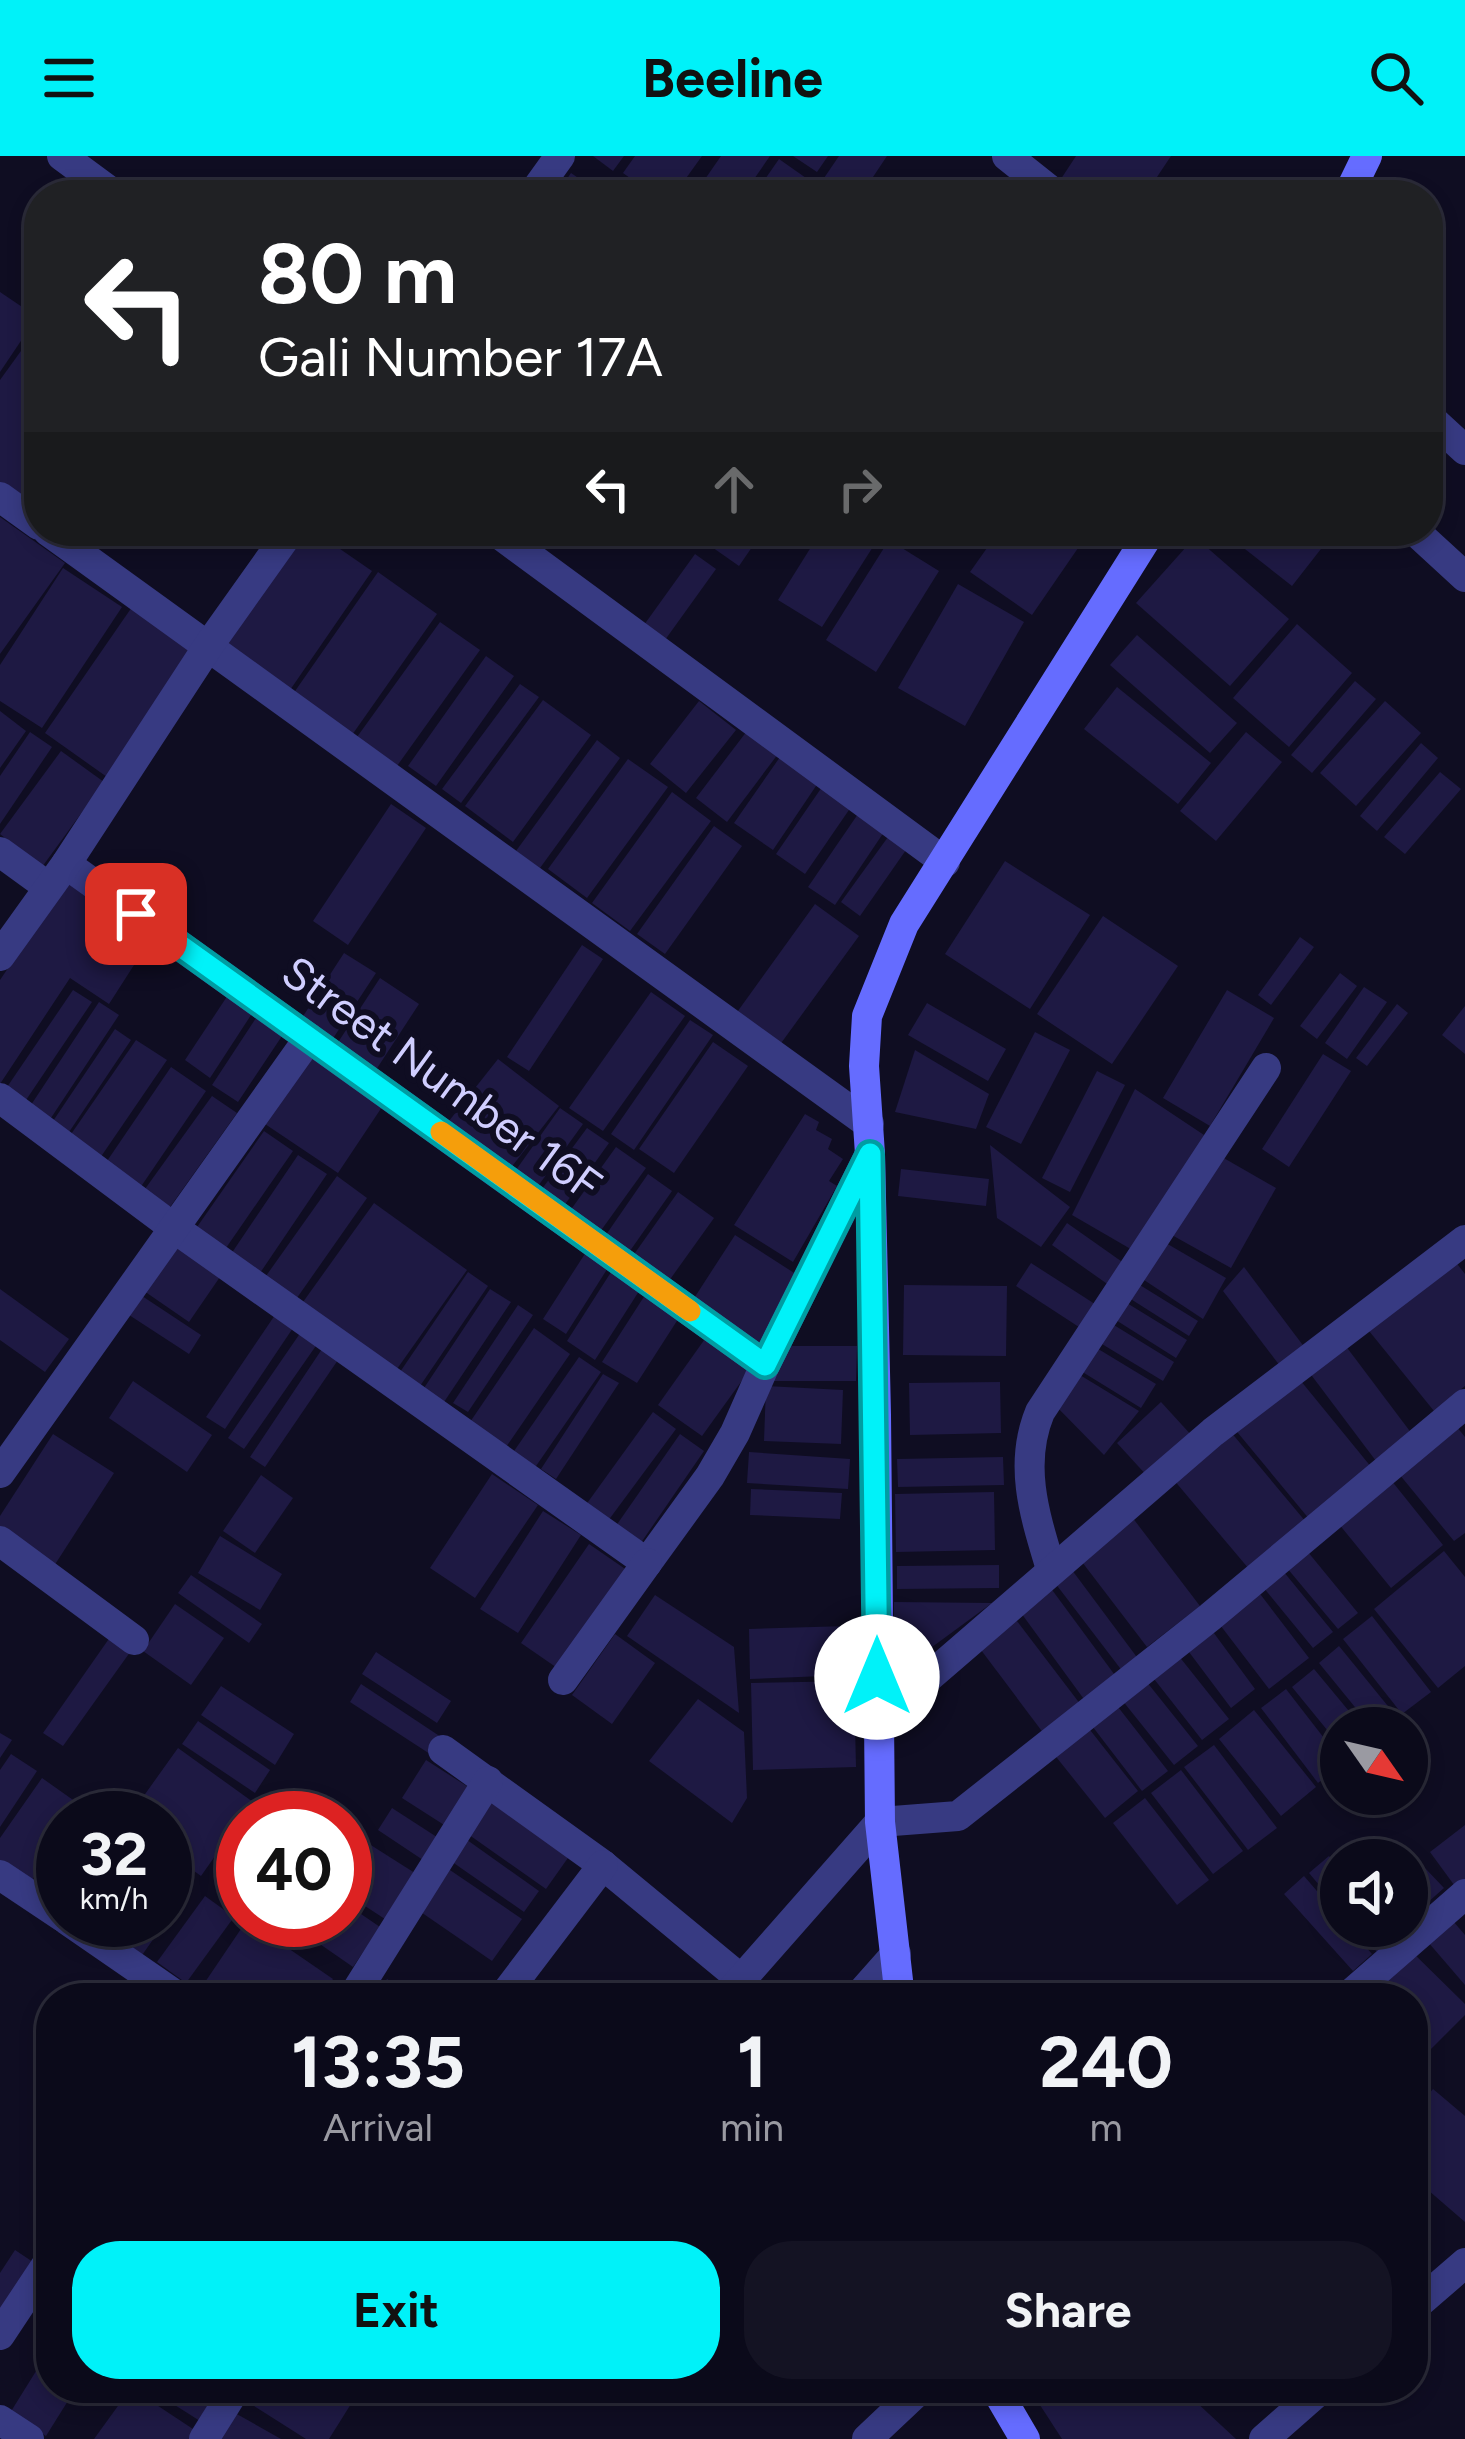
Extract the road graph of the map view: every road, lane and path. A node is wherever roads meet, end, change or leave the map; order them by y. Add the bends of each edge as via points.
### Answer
1 (62, 156) edge
2 (1007, 156) edge
3 (95, 180) edge
4 (1037, 180) edge
5 (69, 546) edge
6 (279, 546) edge
7 (515, 546) edge
8 (1141, 546) edge
9 (1431, 546) edge
10 (1465, 577) edge
11 (208, 645) junction
12 (0, 852) edge
13 (945, 862) junction
14 (57, 875) junction
15 (0, 956) edge
16 (309, 1038) junction
17 (1266, 1068) dead end
18 (0, 1098) edge
19 (869, 1139) junction
20 (174, 1228) junction
21 (1465, 1240) edge
22 (765, 1365) junction
23 (1465, 1404) edge
24 (0, 1474) edge
25 (0, 1540) edge
26 (647, 1563) junction
27 (1051, 1568) junction
28 (134, 1640) dead end
29 (563, 1680) dead end
30 (878, 1721) junction
31 (443, 1750) dead end
32 (488, 1781) junction
33 (880, 1822) junction
34 (603, 1865) junction
35 (0, 1875) edge
36 (1465, 1894) edge
37 (36, 1899) edge
38 (106, 1947) edge
39 (896, 1954) junction
40 (158, 1983) edge
41 (361, 1983) edge
42 (513, 1983) edge
43 (727, 1983) edge
44 (738, 1983) edge
45 (870, 1983) edge
46 (899, 1983) edge
47 (1363, 1983) edge
48 (1465, 2263) edge
49 (36, 2281) edge
50 (1428, 2295) edge
51 (0, 2335) edge
52 (227, 2403) edge
53 (904, 2403) edge
54 (1004, 2403) edge
55 (1305, 2403) edge
56 (0, 2420) edge
57 (29, 2439) edge
58 (204, 2439) edge
59 (867, 2439) edge
60 (1025, 2439) edge
61 (1264, 2439) edge

1 - 3 street
2 - 4 street
5 - 11 street
6 - 11 street
7 - 13 street
8 - 13 street
9 - 10 street
11 - 14 street
11 - 19 street
12 - 14 street, Street Number 16F
13 - 19 street via 904,924 867,1016
14 - 15 street
14 - 16 street, Street Number 16F
16 - 20 street
16 - 22 street, Street Number 16F
17 - 27 street via 1030,1435 1034,1512
18 - 20 street
19 - 22 street
19 - 30 street
20 - 24 street
20 - 26 street
21 - 27 street
22 - 26 street via 710,1476
23 - 33 street via 958,1816
25 - 28 street
26 - 29 street
27 - 30 street
30 - 33 street
31 - 32 street
32 - 34 street
32 - 41 street
33 - 39 street
33 - 44 street
34 - 42 street
34 - 43 street
35 - 37 street
36 - 47 street
38 - 40 street
39 - 45 street
39 - 46 street
48 - 50 street
49 - 51 street
52 - 58 street
53 - 59 street
54 - 60 street
55 - 61 street
56 - 57 street

